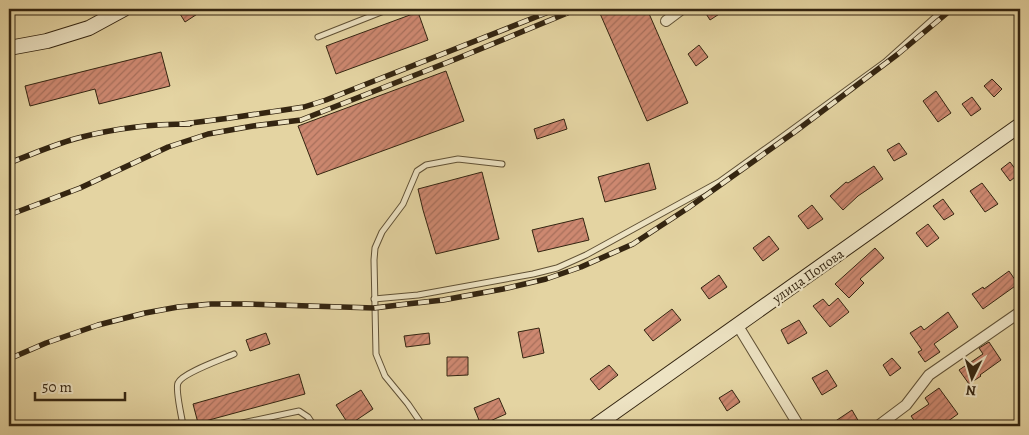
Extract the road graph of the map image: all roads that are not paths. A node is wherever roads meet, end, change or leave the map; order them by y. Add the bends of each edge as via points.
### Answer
1 (124, 9) edge
2 (389, 9) edge
3 (682, 9) edge
4 (944, 9) edge
5 (666, 20) dead end
6 (318, 37) dead end
7 (9, 48) edge
8 (1020, 125) edge
9 (502, 164) dead end
10 (374, 299) junction
11 (1020, 312) edge
12 (738, 326) junction
13 (234, 354) dead end
14 (183, 426) edge
15 (228, 426) edge
16 (314, 426) edge
17 (423, 426) edge
18 (595, 426) edge
19 (799, 426) edge
20 (878, 426) edge

1 - 7 street via 89,28
2 - 6 lane
3 - 5 street
4 - 10 lane via 885,62 719,182 586,255 533,274 418,295
8 - 12 street, улица Попова
9 - 10 lane via 458,159 426,165 418,171 403,204 382,232 376,248
10 - 17 lane via 376,354 380,365
11 - 20 street via 929,375 906,405
12 - 18 street, улица Попова
12 - 19 street
13 - 14 lane via 184,375 178,383
15 - 16 lane via 299,411

